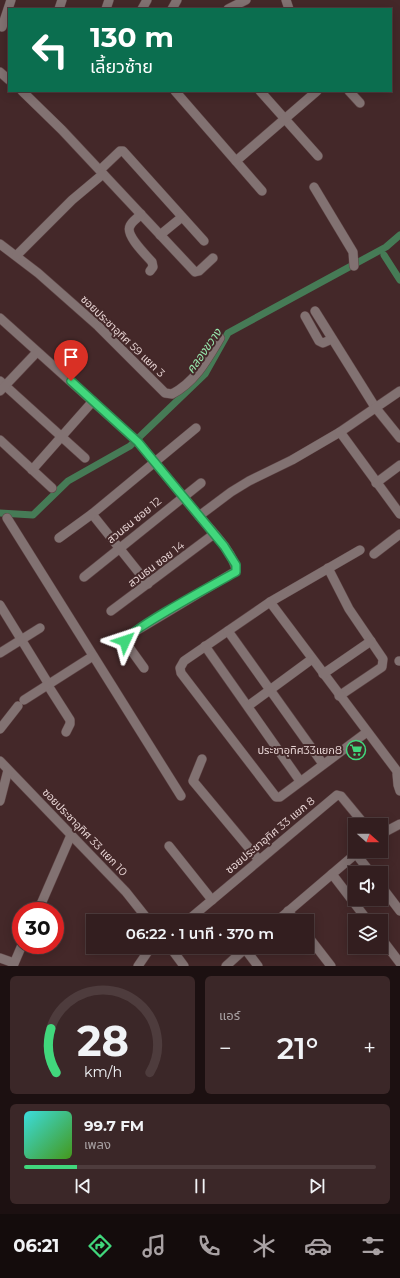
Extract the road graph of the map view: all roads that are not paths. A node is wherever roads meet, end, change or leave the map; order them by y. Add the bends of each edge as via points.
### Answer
1 (242, 1) edge
2 (230, 8) edge
3 (8, 9) edge
4 (2, 27) dead end
5 (0, 72) edge
6 (8, 79) edge
7 (23, 92) edge
8 (176, 92) edge
9 (261, 92) edge
10 (316, 92) edge
11 (349, 92) edge
12 (360, 103) dead end
13 (286, 119) junction
14 (318, 156) dead end
15 (236, 161) junction
16 (101, 172) junction
17 (314, 187) dead end
18 (262, 191) dead end
19 (141, 214) junction
20 (182, 217) junction
21 (160, 235) junction
22 (204, 241) dead end
23 (1, 246) edge
24 (16, 255) junction
25 (212, 258) dead end
26 (354, 264) dead end
27 (150, 271) dead end
28 (315, 311) dead end
29 (305, 316) dead end
30 (0, 318) edge
31 (220, 338) dead end
32 (332, 339) junction
33 (37, 352) junction
34 (2, 386) edge
35 (400, 391) edge
36 (94, 401) junction
37 (375, 407) junction
38 (196, 428) dead end
39 (340, 432) junction
40 (61, 437) junction
41 (400, 438) edge
42 (0, 440) edge
43 (85, 458) dead end
44 (154, 462) junction
45 (400, 465) edge
46 (32, 470) junction
47 (201, 483) dead end
48 (376, 483) junction
49 (52, 488) dead end
50 (182, 497) junction
51 (92, 514) junction
52 (400, 514) edge
53 (199, 516) junction
54 (7, 518) dead end
55 (214, 534) junction
56 (400, 534) edge
57 (59, 538) dead end
58 (119, 549) junction
59 (360, 550) dead end
60 (374, 554) dead end
61 (328, 568) junction
62 (84, 577) dead end
63 (148, 584) junction
64 (270, 602) junction
65 (0, 605) edge
66 (111, 611) dead end
67 (40, 628) dead end
68 (228, 631) junction
69 (22, 640) junction
70 (370, 641) junction
71 (205, 646) junction
72 (0, 653) edge
73 (93, 656) junction
74 (312, 659) junction
75 (144, 668) dead end
76 (323, 674) junction
77 (48, 684) junction
78 (270, 690) junction
79 (339, 696) junction
80 (248, 706) junction
81 (0, 729) edge
82 (66, 732) dead end
83 (367, 732) junction
84 (202, 758) dead end
85 (0, 761) edge
86 (323, 764) junction
87 (8, 770) junction
88 (399, 775) edge
89 (300, 781) junction
90 (400, 791) edge
91 (181, 796) dead end
92 (0, 801) edge
93 (359, 818) edge
94 (400, 824) edge
95 (388, 830) edge
96 (71, 835) junction
97 (169, 846) dead end
98 (351, 858) edge
99 (259, 860) junction
100 (332, 874) junction
101 (388, 895) edge
102 (212, 900) junction
103 (42, 902) edge
104 (288, 911) junction
105 (400, 911) edge
106 (143, 914) edge
107 (195, 914) edge
108 (285, 914) edge
109 (290, 914) edge
110 (363, 914) edge
111 (314, 944) edge
112 (388, 947) edge
113 (18, 954) edge
114 (146, 954) edge
115 (175, 954) edge
116 (239, 954) edge
117 (250, 954) edge
118 (0, 958) edge
119 (400, 963) edge
120 (14, 964) edge
121 (138, 966) edge
122 (184, 966) edge
123 (226, 966) edge
124 (258, 966) edge
125 (331, 966) edge

1 - 2 street
3 - 4 street
5 - 6 street
7 - 16 street
8 - 15 street
9 - 13 street
10 - 13 street
11 - 12 street
13 - 14 street
13 - 15 street
15 - 18 street
16 - 19 street
16 - 20 street via 120,151 123,152
16 - 24 street
17 - 26 street via 352,252
19 - 21 street
19 - 27 street via 130,226 129,231 152,262 153,267
20 - 21 street
20 - 22 street
21 - 25 street via 195,272
23 - 24 street, ซอยประชาอุทิศ 59 แยก 3
24 - 31 street, ซอยประชาอุทิศ 59 แยก 3 via 98,326 165,393 172,394 186,385 202,368
28 - 32 street
29 - 32 street via 319,341 323,343
30 - 33 street
32 - 37 street
33 - 34 street
33 - 36 street
34 - 40 street
35 - 37 street
36 - 40 street
36 - 44 street via 136,440
37 - 39 street
37 - 41 street
38 - 44 street
39 - 48 street
39 - 53 street via 249,481
40 - 43 street
40 - 46 street
42 - 46 street
44 - 50 street
44 - 51 street
45 - 48 street
46 - 49 street
47 - 50 street, สวนธน ซอย 12
48 - 52 street
50 - 53 street
50 - 58 street, สวนธน ซอย 12
51 - 57 street
51 - 58 street
53 - 55 street
54 - 73 street
55 - 63 street, สวนธน ซอย 14
55 - 75 street via 236,565 236,572 126,637 126,643
56 - 60 street
58 - 62 street, สวนธน ซอย 12
58 - 63 street
59 - 61 street
61 - 64 street
61 - 70 street
63 - 66 street, สวนธน ซอย 14
64 - 68 street
64 - 74 street
65 - 69 street
67 - 69 street
68 - 71 street
68 - 78 street
69 - 72 street
69 - 77 street
70 - 76 street
70 - 79 street via 383,659 382,667
71 - 80 street
71 - 89 street via 184,661 180,668 181,673 275,796 280,797
73 - 77 street
73 - 91 street
74 - 76 street
74 - 78 street
76 - 79 street
77 - 81 street via 21,703
77 - 82 street via 70,720
78 - 80 street
78 - 86 street
79 - 83 street
80 - 89 street
83 - 86 street
83 - 88 street
84 - 99 street via 193,781
85 - 87 street, ซอยประชาอุทิศ 33 แยก 10
86 - 89 street
87 - 92 street
87 - 96 street, ซอยประชาอุทิศ 33 แยก 10
88 - 90 street
93 - 99 street, ซอยประชาอุทิศ 33 แยก 8 via 341,796 337,795
94 - 95 street
96 - 103 street
96 - 106 street, ซอยประชาอุทิศ 33 แยก 10 via 126,892
97 - 102 street
98 - 100 street
99 - 102 street, ซอยประชาอุทิศ 33 แยก 8
100 - 104 street
100 - 110 street
101 - 105 street
102 - 107 street, ซอยประชาอุทิศ 33 แยก 8
104 - 108 street
104 - 109 street
111 - 125 street
112 - 119 street
113 - 120 street
114 - 121 street
115 - 122 street
116 - 123 street
117 - 124 street
118 - 120 street

